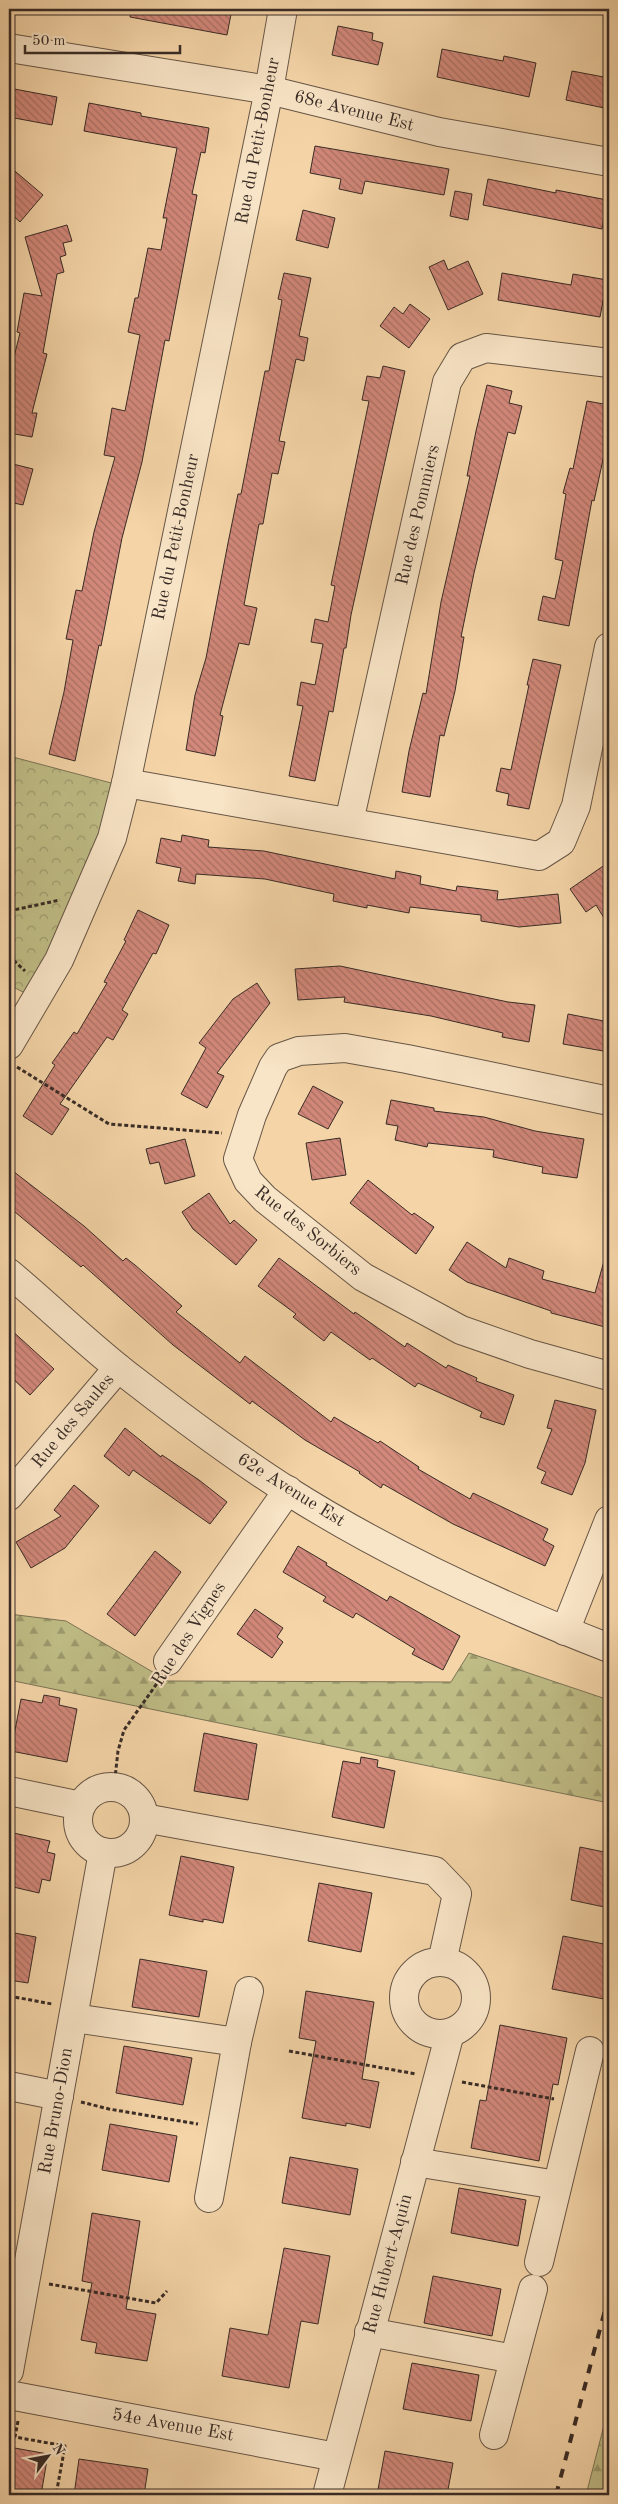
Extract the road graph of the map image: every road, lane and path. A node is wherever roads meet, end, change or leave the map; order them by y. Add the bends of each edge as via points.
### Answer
1 (283, 9) edge
2 (9, 48) edge
3 (269, 90) junction
4 (609, 162) edge
5 (609, 363) edge
6 (609, 647) edge
7 (126, 783) junction
8 (349, 822) junction
9 (86, 898) junction
10 (9, 911) edge
11 (13, 1056) edge
12 (609, 1101) edge
13 (230, 1133) dead end
14 (9, 1273) edge
15 (118, 1368) junction
16 (609, 1376) edge
17 (288, 1490) junction
18 (9, 1496) edge
19 (609, 1520) edge
20 (565, 1631) junction
21 (609, 1648) edge
22 (168, 1661) joint
23 (114, 1787) junction
24 (9, 1791) edge
25 (81, 1806) junction
26 (144, 1818) junction
27 (103, 1852) junction
28 (442, 1962) junction
29 (250, 1991) dead end
30 (9, 1996) edge
31 (75, 2013) junction
32 (450, 2033) junction
33 (237, 2042) junction
34 (590, 2051) dead end
35 (9, 2086) edge
36 (59, 2096) junction
37 (223, 2128) junction
38 (415, 2162) junction
39 (557, 2186) junction
40 (209, 2198) dead end
41 (539, 2262) dead end
42 (25, 2280) junction
43 (532, 2289) dead end
44 (166, 2291) dead end
45 (369, 2332) junction
46 (514, 2359) junction
47 (9, 2371) edge
48 (13, 2407) edge
49 (494, 2435) dead end
50 (336, 2457) junction
51 (56, 2495) edge
52 (327, 2495) edge

1 - 3 street, Rue du Petit-Bonheur
2 - 3 street, 68e Avenue Est
3 - 4 street, 68e Avenue Est via 439,132
3 - 7 street, Rue du Petit-Bonheur
5 - 8 street, Rue des Pommiers via 486,348 462,357 448,382
6 - 8 street via 576,806 561,842 539,856
7 - 8 street
7 - 9 street, Rue du Petit-Bonheur via 112,838
9 - 10 path
9 - 11 street, Rue du Petit-Bonheur
11 - 13 path via 109,1124
12 - 16 street, Rue des Sorbiers via 345,1048 299,1051 279,1058 273,1067 252,1115 238,1159 248,1181 265,1199 363,1277 461,1330
14 - 15 street, 62e Avenue Est
15 - 17 street, 62e Avenue Est
15 - 18 street, Rue des Saules
17 - 20 street, 62e Avenue Est via 441,1576
17 - 22 street, Rue des Vignes
19 - 20 street
20 - 21 street, 62e Avenue Est
22 - 23 path, Rue des Vignes via 154,1689 124,1730
23 - 25 street via 97,1790
23 - 26 street via 131,1794 140,1804
24 - 25 street
25 - 27 street via 78,1825 82,1836 88,1844
26 - 27 street via 143,1829 135,1843 120,1852
26 - 28 street via 435,1871 457,1894
27 - 31 street, Rue Bruno-Dion
28 - 32 street via 462,1969 472,1981 476,1996 475,2008 466,2023
28 - 32 street via 424,1965 414,1973 407,1983 404,2003 415,2024 437,2034
29 - 33 street
30 - 31 path
31 - 33 street
31 - 36 street, Rue Bruno-Dion
32 - 38 street, Rue Hubert-Aquin
33 - 37 street
34 - 39 street
35 - 36 street
36 - 37 path via 109,2109
36 - 42 street, Rue Bruno-Dion
37 - 40 street
38 - 39 street
38 - 45 street, Rue Hubert-Aquin
39 - 41 street
42 - 44 path via 156,2303
42 - 47 street, Rue Bruno-Dion
43 - 46 street
45 - 46 street
45 - 50 street, Rue Hubert-Aquin
46 - 49 street
48 - 50 street, 54e Avenue Est
48 - 51 path via 15,2437 65,2446
50 - 52 street, Rue Hubert-Aquin

